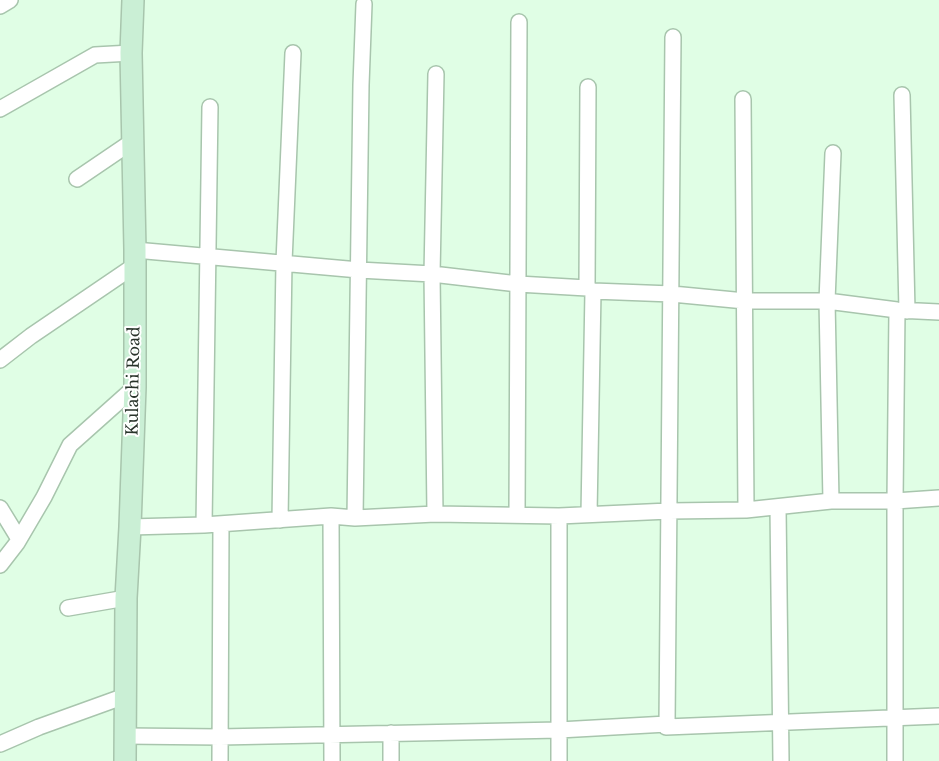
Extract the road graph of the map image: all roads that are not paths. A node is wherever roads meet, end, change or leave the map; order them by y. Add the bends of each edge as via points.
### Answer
1 (10, 0) edge
2 (133, 0) edge
3 (364, 4) dead end
4 (0, 6) edge
5 (519, 22) dead end
6 (673, 37) dead end
7 (131, 53) junction
8 (293, 53) dead end
9 (436, 74) dead end
10 (588, 87) dead end
11 (902, 95) dead end
12 (743, 99) dead end
13 (210, 108) dead end
14 (0, 109) edge
15 (133, 141) junction
16 (833, 153) dead end
17 (77, 179) dead end
18 (208, 257) junction
19 (134, 258) junction
20 (284, 262) junction
21 (359, 270) junction
22 (432, 274) junction
23 (518, 284) junction
24 (590, 290) junction
25 (672, 294) junction
26 (745, 301) junction
27 (827, 301) junction
28 (902, 310) junction
29 (939, 312) edge
30 (0, 360) edge
31 (135, 387) junction
32 (939, 498) edge
33 (831, 501) junction
34 (895, 501) junction
35 (778, 507) junction
36 (0, 508) edge
37 (746, 510) junction
38 (669, 511) junction
39 (435, 514) junction
40 (589, 514) junction
41 (331, 516) junction
42 (517, 516) junction
43 (559, 516) junction
44 (356, 518) junction
45 (280, 520) junction
46 (221, 524) junction
47 (204, 525) junction
48 (130, 527) junction
49 (19, 539) junction
50 (0, 565) edge
51 (126, 598) junction
52 (68, 608) dead end
53 (125, 696) junction
54 (896, 716) junction
55 (939, 716) edge
56 (667, 724) junction
57 (781, 724) junction
58 (559, 730) junction
59 (391, 733) junction
60 (331, 735) junction
61 (125, 736) junction
62 (220, 737) junction
63 (0, 744) edge
64 (126, 761) edge
65 (220, 761) edge
66 (332, 761) edge
67 (391, 761) edge
68 (559, 761) edge
69 (781, 761) edge
70 (895, 761) edge

1 - 4 street
2 - 7 street, Kulachi Road
3 - 21 street
5 - 23 street
6 - 25 street
7 - 14 street via 95,55
7 - 15 street, Kulachi Road
8 - 20 street
9 - 22 street
10 - 24 street
11 - 28 street
12 - 26 street
13 - 18 street
15 - 17 street
15 - 19 street, Kulachi Road
16 - 27 street
18 - 19 street
18 - 20 street
18 - 47 street
19 - 30 street
19 - 31 street, Kulachi Road
20 - 21 street
20 - 45 street
21 - 22 street
21 - 44 street
22 - 23 street
22 - 39 street
23 - 24 street
23 - 42 street
24 - 25 street
24 - 40 street
25 - 26 street
25 - 38 street
26 - 27 street
26 - 37 street
27 - 28 street
27 - 33 street
28 - 29 street
28 - 34 street
31 - 48 street, Kulachi Road
31 - 49 street via 70,445
32 - 34 street
33 - 34 street
33 - 35 street
34 - 54 street
35 - 37 street
35 - 57 street
36 - 49 street
37 - 38 street
38 - 40 street
38 - 56 street
39 - 42 street
39 - 44 street
40 - 43 street
41 - 44 street
41 - 45 street
41 - 60 street
42 - 43 street
43 - 58 street
45 - 46 street
46 - 47 street
46 - 62 street
47 - 48 street
48 - 51 street, Kulachi Road
49 - 50 street
51 - 52 street
51 - 53 street, Kulachi Road
53 - 61 street, Kulachi Road
53 - 63 street via 39,726
54 - 55 street
54 - 57 street
54 - 70 street
56 - 57 street via 666,728
56 - 58 street
57 - 69 street
58 - 59 street
58 - 68 street
59 - 60 street
59 - 67 street
60 - 62 street
60 - 66 street
61 - 62 street
61 - 64 street, Kulachi Road
62 - 65 street

